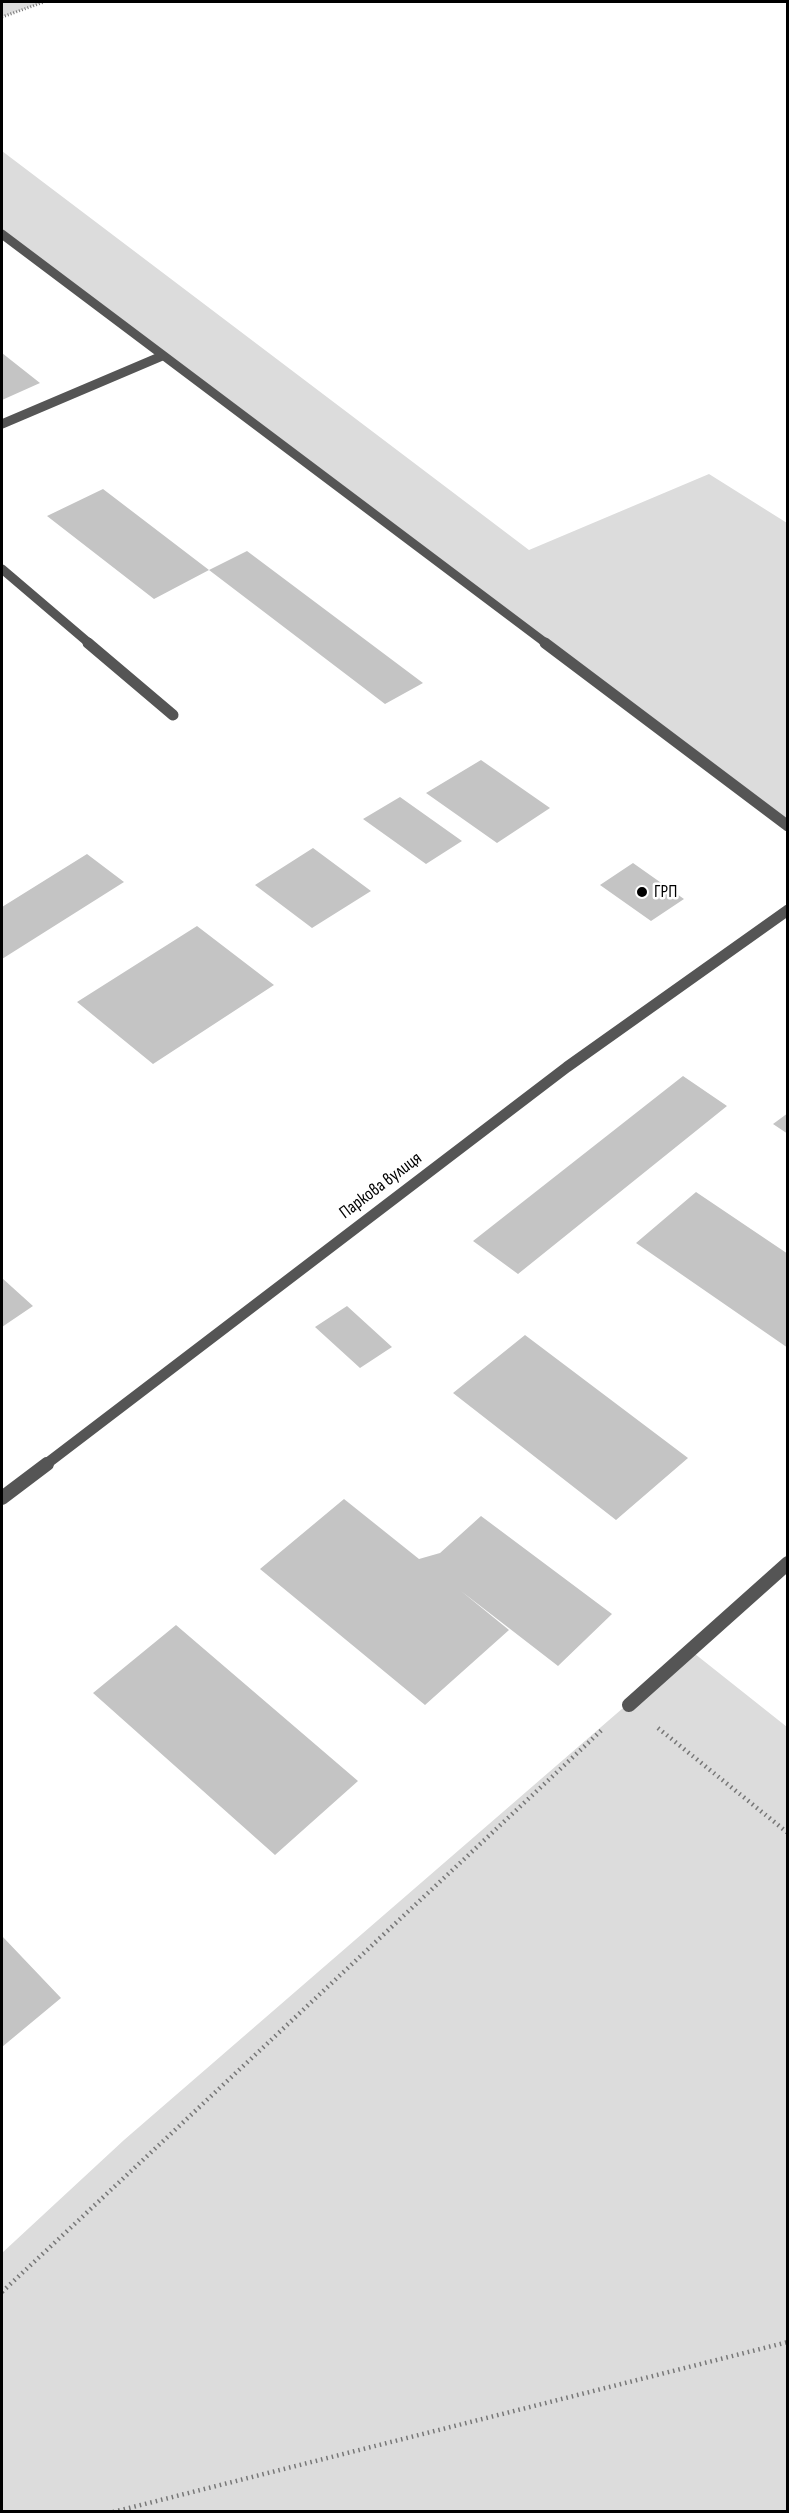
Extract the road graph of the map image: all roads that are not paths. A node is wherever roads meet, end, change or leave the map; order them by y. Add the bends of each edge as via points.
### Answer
1 (2, 234) edge
2 (162, 356) junction
3 (2, 424) edge
4 (2, 569) edge
5 (172, 715) dead end
6 (788, 826) edge
7 (788, 910) edge
8 (2, 1498) edge
9 (788, 1563) edge
10 (629, 1705) road end

1 - 2 street
2 - 3 street
2 - 6 street
4 - 5 street
7 - 8 street, Паркова вулиця via 567,1067
9 - 10 street

